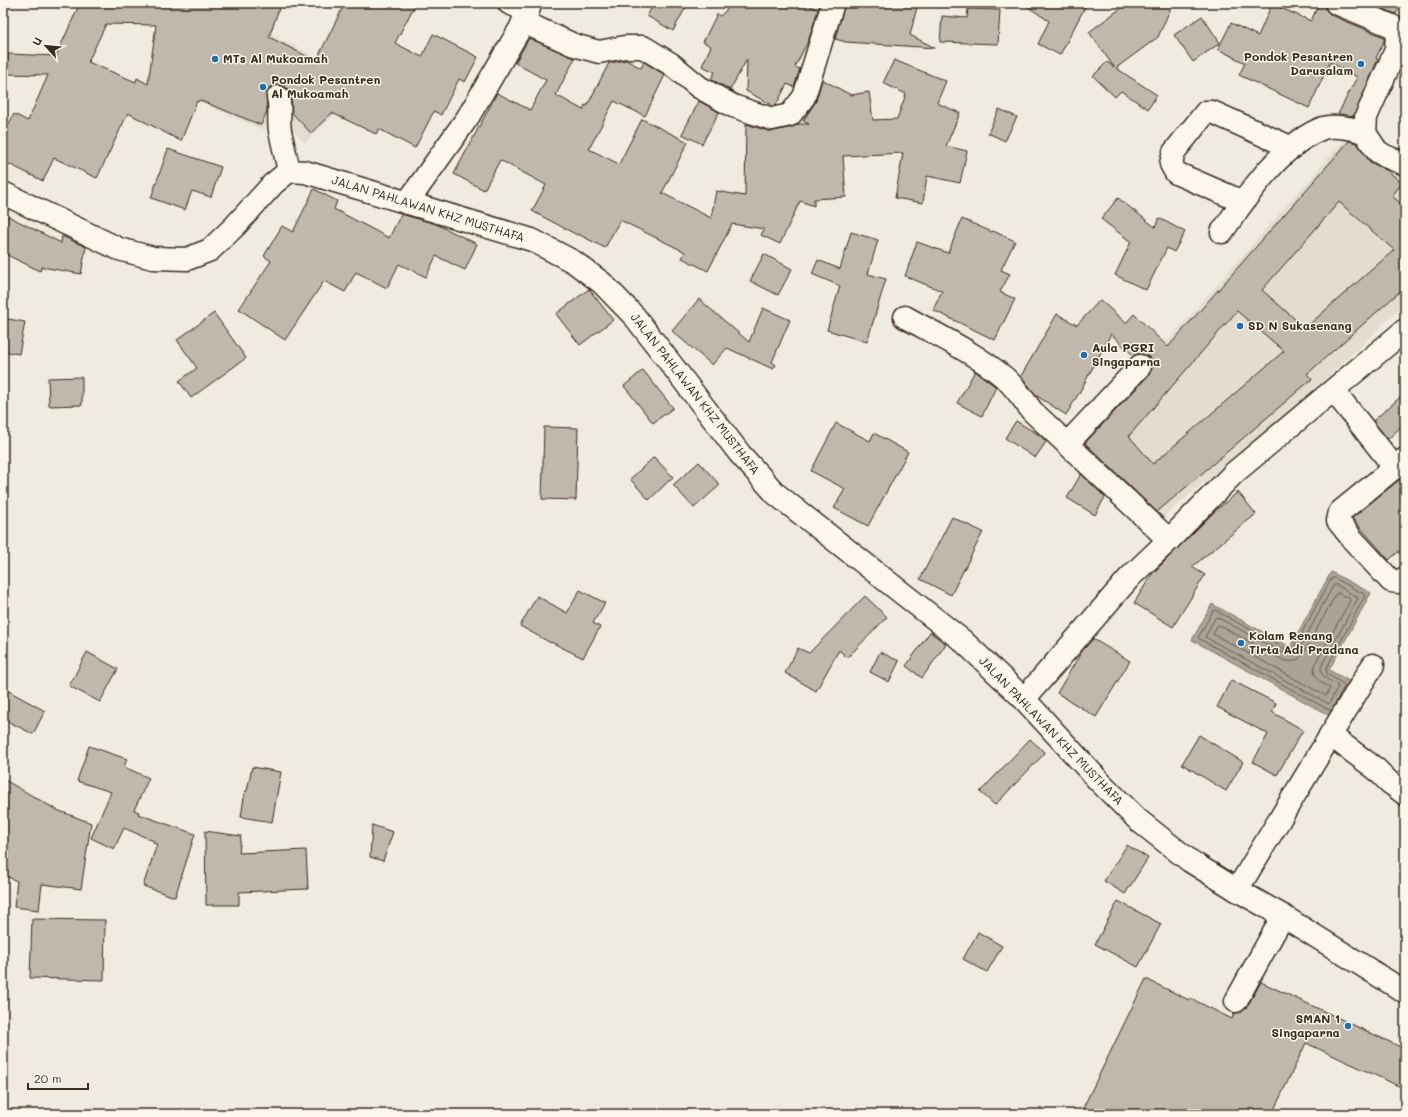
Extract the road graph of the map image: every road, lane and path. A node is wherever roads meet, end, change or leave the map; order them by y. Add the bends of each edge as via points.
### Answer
1 (834, 3) edge
2 (1336, 3) edge
3 (523, 10) edge
4 (278, 97) dead end
5 (1365, 133) junction
6 (1292, 148) junction
7 (1405, 164) edge
8 (289, 171) junction
9 (3, 193) edge
10 (1243, 202) junction
11 (407, 203) junction
12 (1222, 232) dead end
13 (905, 317) dead end
14 (1405, 330) edge
15 (1140, 366) dead end
16 (1334, 391) junction
17 (1067, 444) junction
18 (1400, 464) edge
19 (1169, 540) junction
20 (1405, 578) edge
21 (1373, 665) dead end
22 (1024, 699) junction
23 (1330, 735) junction
24 (1405, 794) edge
25 (1237, 890) junction
26 (1283, 916) junction
27 (1405, 992) edge
28 (1236, 1001) dead end

1 - 3 street via 804,97 790,115 772,119 733,106 643,47 625,47 599,52 574,45
2 - 5 street via 1392,26 1397,34 1396,50 1366,117
3 - 11 street via 468,117
4 - 8 street via 280,130
5 - 6 street via 1350,128 1325,128 1304,138
5 - 7 street via 1377,151
6 - 10 street via 1279,158
6 - 10 street via 1212,112 1206,112 1174,152 1171,164 1176,173
8 - 9 street via 273,184 210,250 187,259 153,258 119,249
8 - 11 street, JALAN PAHLAWAN KHZ MUSTHAFA via 305,172
10 - 12 street
11 - 22 street, JALAN PAHLAWAN KHZ MUSTHAFA via 532,240 574,262 602,283 635,317 740,454 776,494 963,641
13 - 17 street via 986,364 1005,379 1032,411
14 - 16 street
15 - 17 street
16 - 18 street
16 - 19 street via 1234,473
17 - 19 street
18 - 20 street via 1340,512 1338,521 1391,581 1398,582
19 - 22 street via 1130,577
21 - 23 street
22 - 25 street, JALAN PAHLAWAN KHZ MUSTHAFA via 1138,820 1190,861
23 - 24 street
23 - 25 street
25 - 26 street, JALAN PAHLAWAN KHZ MUSTHAFA
26 - 27 street, JALAN PAHLAWAN KHZ MUSTHAFA
26 - 28 street

